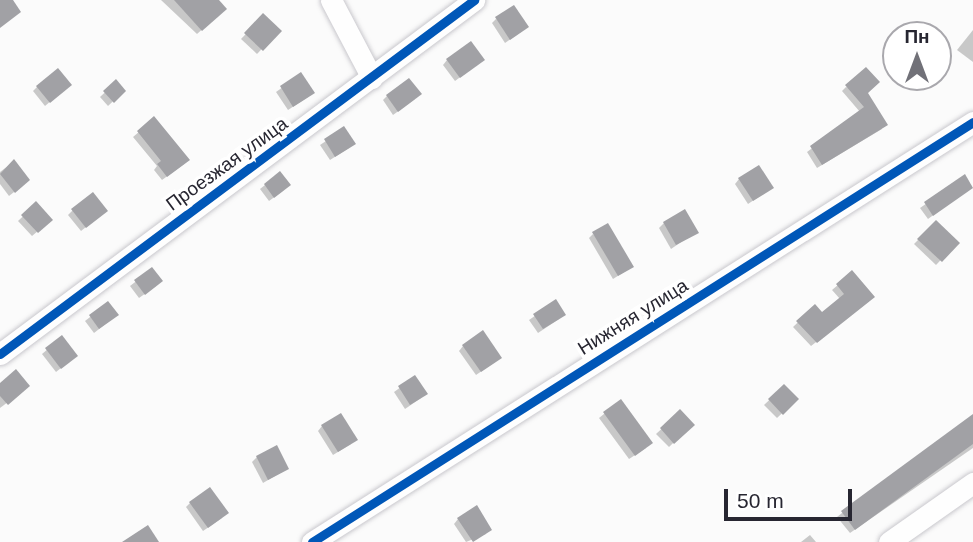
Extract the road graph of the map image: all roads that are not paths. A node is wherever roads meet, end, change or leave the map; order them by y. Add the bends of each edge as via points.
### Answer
1 (331, 0) edge
2 (474, 0) edge
3 (372, 78) junction
4 (973, 122) edge
5 (0, 354) edge
6 (973, 483) edge
7 (312, 542) edge
8 (889, 542) edge

1 - 3 street
2 - 3 street, Проезжая улица
3 - 5 street, Проезжая улица
4 - 7 street, Нижняя улица
6 - 8 street

